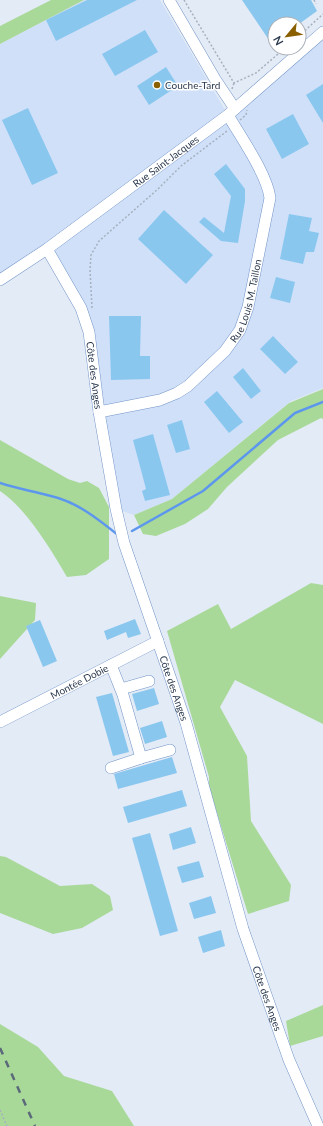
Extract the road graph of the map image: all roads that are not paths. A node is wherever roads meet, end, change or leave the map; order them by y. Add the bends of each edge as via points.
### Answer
1 (169, 0) edge
2 (323, 32) edge
3 (235, 109) junction
4 (47, 249) junction
5 (0, 280) edge
6 (99, 412) junction
7 (158, 641) junction
8 (111, 665) junction
9 (149, 681) dead end
10 (121, 690) junction
11 (0, 722) edge
12 (170, 750) dead end
13 (142, 758) junction
14 (111, 768) dead end
15 (318, 1126) edge

1 - 3 street, Rue Louis M. Taillon
2 - 3 street, Rue Saint-Jacques
3 - 4 street, Rue Saint-Jacques
3 - 6 street, Rue Louis M. Taillon via 234,125 263,176 270,198 248,307 240,330 225,351 177,393 160,400
4 - 5 street, Rue Saint-Jacques
4 - 6 street, Côte des Anges via 81,308 89,332
6 - 7 street, Côte des Anges via 119,526
7 - 8 street, Montée Dobie
7 - 15 street, Côte des Anges via 186,723 243,929 289,1060
8 - 10 street
8 - 11 street, Montée Dobie
9 - 10 street
10 - 13 street
12 - 13 street
13 - 14 street

